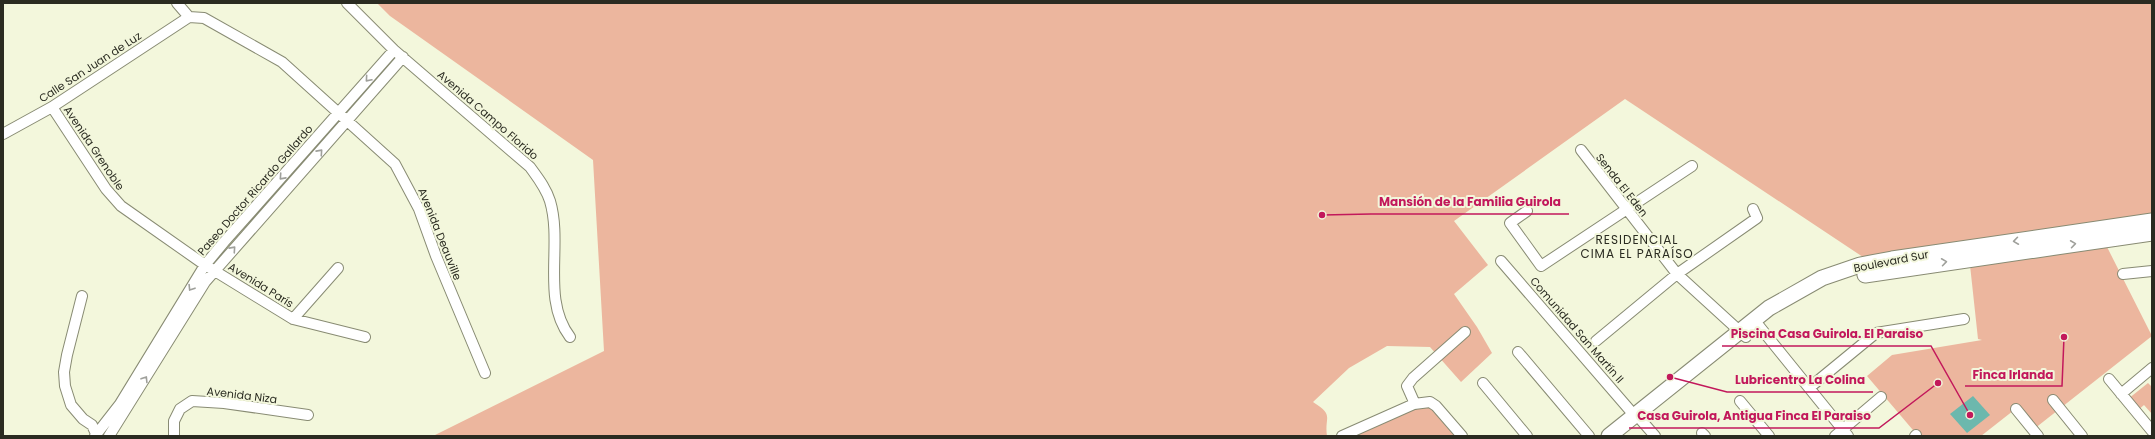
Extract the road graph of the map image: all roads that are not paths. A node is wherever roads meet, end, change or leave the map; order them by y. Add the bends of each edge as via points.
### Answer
1 (178, 3) edge
2 (347, 3) edge
3 (189, 17) junction
4 (394, 50) junction
5 (403, 57) junction
6 (52, 107) junction
7 (339, 113) junction
8 (348, 121) junction
9 (3, 134) edge
10 (1580, 150) dead end
11 (1692, 166) dead end
12 (1626, 209) junction
13 (1753, 209) dead end
14 (1527, 211) dead end
15 (2152, 221) edge
16 (2152, 233) edge
17 (1501, 261) dead end
18 (205, 265) junction
19 (338, 268) dead end
20 (214, 271) junction
21 (2152, 271) edge
22 (1677, 274) junction
23 (2123, 274) dead end
24 (82, 296) dead end
25 (1964, 318) dead end
26 (293, 319) junction
27 (1759, 326) junction
28 (1465, 332) dead end
29 (1742, 334) junction
30 (365, 337) dead end
31 (570, 337) dead end
32 (1596, 341) dead end
33 (1518, 352) dead end
34 (2152, 368) edge
35 (485, 373) dead end
36 (2109, 379) dead end
37 (1483, 383) dead end
38 (1810, 388) junction
39 (2121, 394) junction
40 (1881, 397) dead end
41 (2053, 400) dead end
42 (1740, 401) dead end
43 (1415, 404) junction
44 (2016, 408) dead end
45 (308, 416) dead end
46 (1638, 418) junction
47 (104, 424) junction
48 (2152, 431) edge
49 (95, 433) edge
50 (113, 434) edge
51 (1842, 434) edge
52 (174, 436) edge
53 (1342, 436) edge
54 (1462, 436) edge
55 (1527, 436) edge
56 (1589, 436) edge
57 (1609, 436) edge
58 (1621, 436) edge
59 (1655, 436) edge
60 (1769, 436) edge
61 (2038, 436) edge
62 (2082, 436) edge

1 - 3 street
2 - 4 street, Avenida Campo Florido
3 - 6 street, Calle San Juan de Luz
3 - 7 street, Avenida Deauville via 204,18 282,62
4 - 5 street, Avenida Campo Florido
4 -> 7 street, Paseo Doctor Ricardo Gallardo
5 - 8 street, Paseo Doctor Ricardo Gallardo
5 - 31 street, Avenida Campo Florido via 530,167 542,183 550,202 554,236 555,308 562,327
6 - 9 street, Calle San Juan de Luz
6 - 18 street, Avenida Grenoble via 106,189 121,206
7 - 8 street, Avenida Deauville
7 -> 18 street, Paseo Doctor Ricardo Gallardo
20 -> 8 street, Paseo Doctor Ricardo Gallardo
8 - 35 street, Avenida Deauville via 395,164 407,186 419,209
10 - 12 street, Senda El Eden
11 - 12 street
12 - 14 street via 1540,266 1510,223
12 - 22 street, Senda El Eden
13 - 22 street via 1757,218
15 -> 29 highway, Boulevard Sur via 1892,259 1860,266 1807,285 1768,308
27 -> 16 highway, Boulevard Sur via 1811,294 1868,274
17 - 46 street, Comunidad San Martín II
18 - 20 street, Avenida Grenoble
18 -> 47 street, Paseo Doctor Ricardo Gallardo via 120,404
19 - 26 street
20 - 26 street, Avenida París
50 -> 20 street, Paseo Doctor Ricardo Gallardo
21 - 23 street
22 - 29 street, Senda El Eden
22 - 32 street
24 - 49 street via 67,355 65,386 71,405
25 - 38 street via 1876,333
26 - 30 street, Avenida París
27 - 29 highway, Boulevard Sur
27 - 38 street
28 - 43 street via 1407,386
29 - 46 highway, Boulevard Sur
33 - 56 street
34 - 39 street
36 - 39 street
37 - 55 street
38 - 51 street
39 - 48 street
40 - 51 street
41 - 62 street
42 - 60 street
43 - 53 street
43 - 54 street via 1430,402 1436,406
44 - 61 street
45 - 52 street, Avenida Niza via 224,403 192,401 180,409 174,421
46 - 57 highway, Boulevard Sur
46 - 58 highway, Boulevard Sur
46 - 59 street, Comunidad San Martín II
47 - 49 street
47 - 50 street via 108,425

